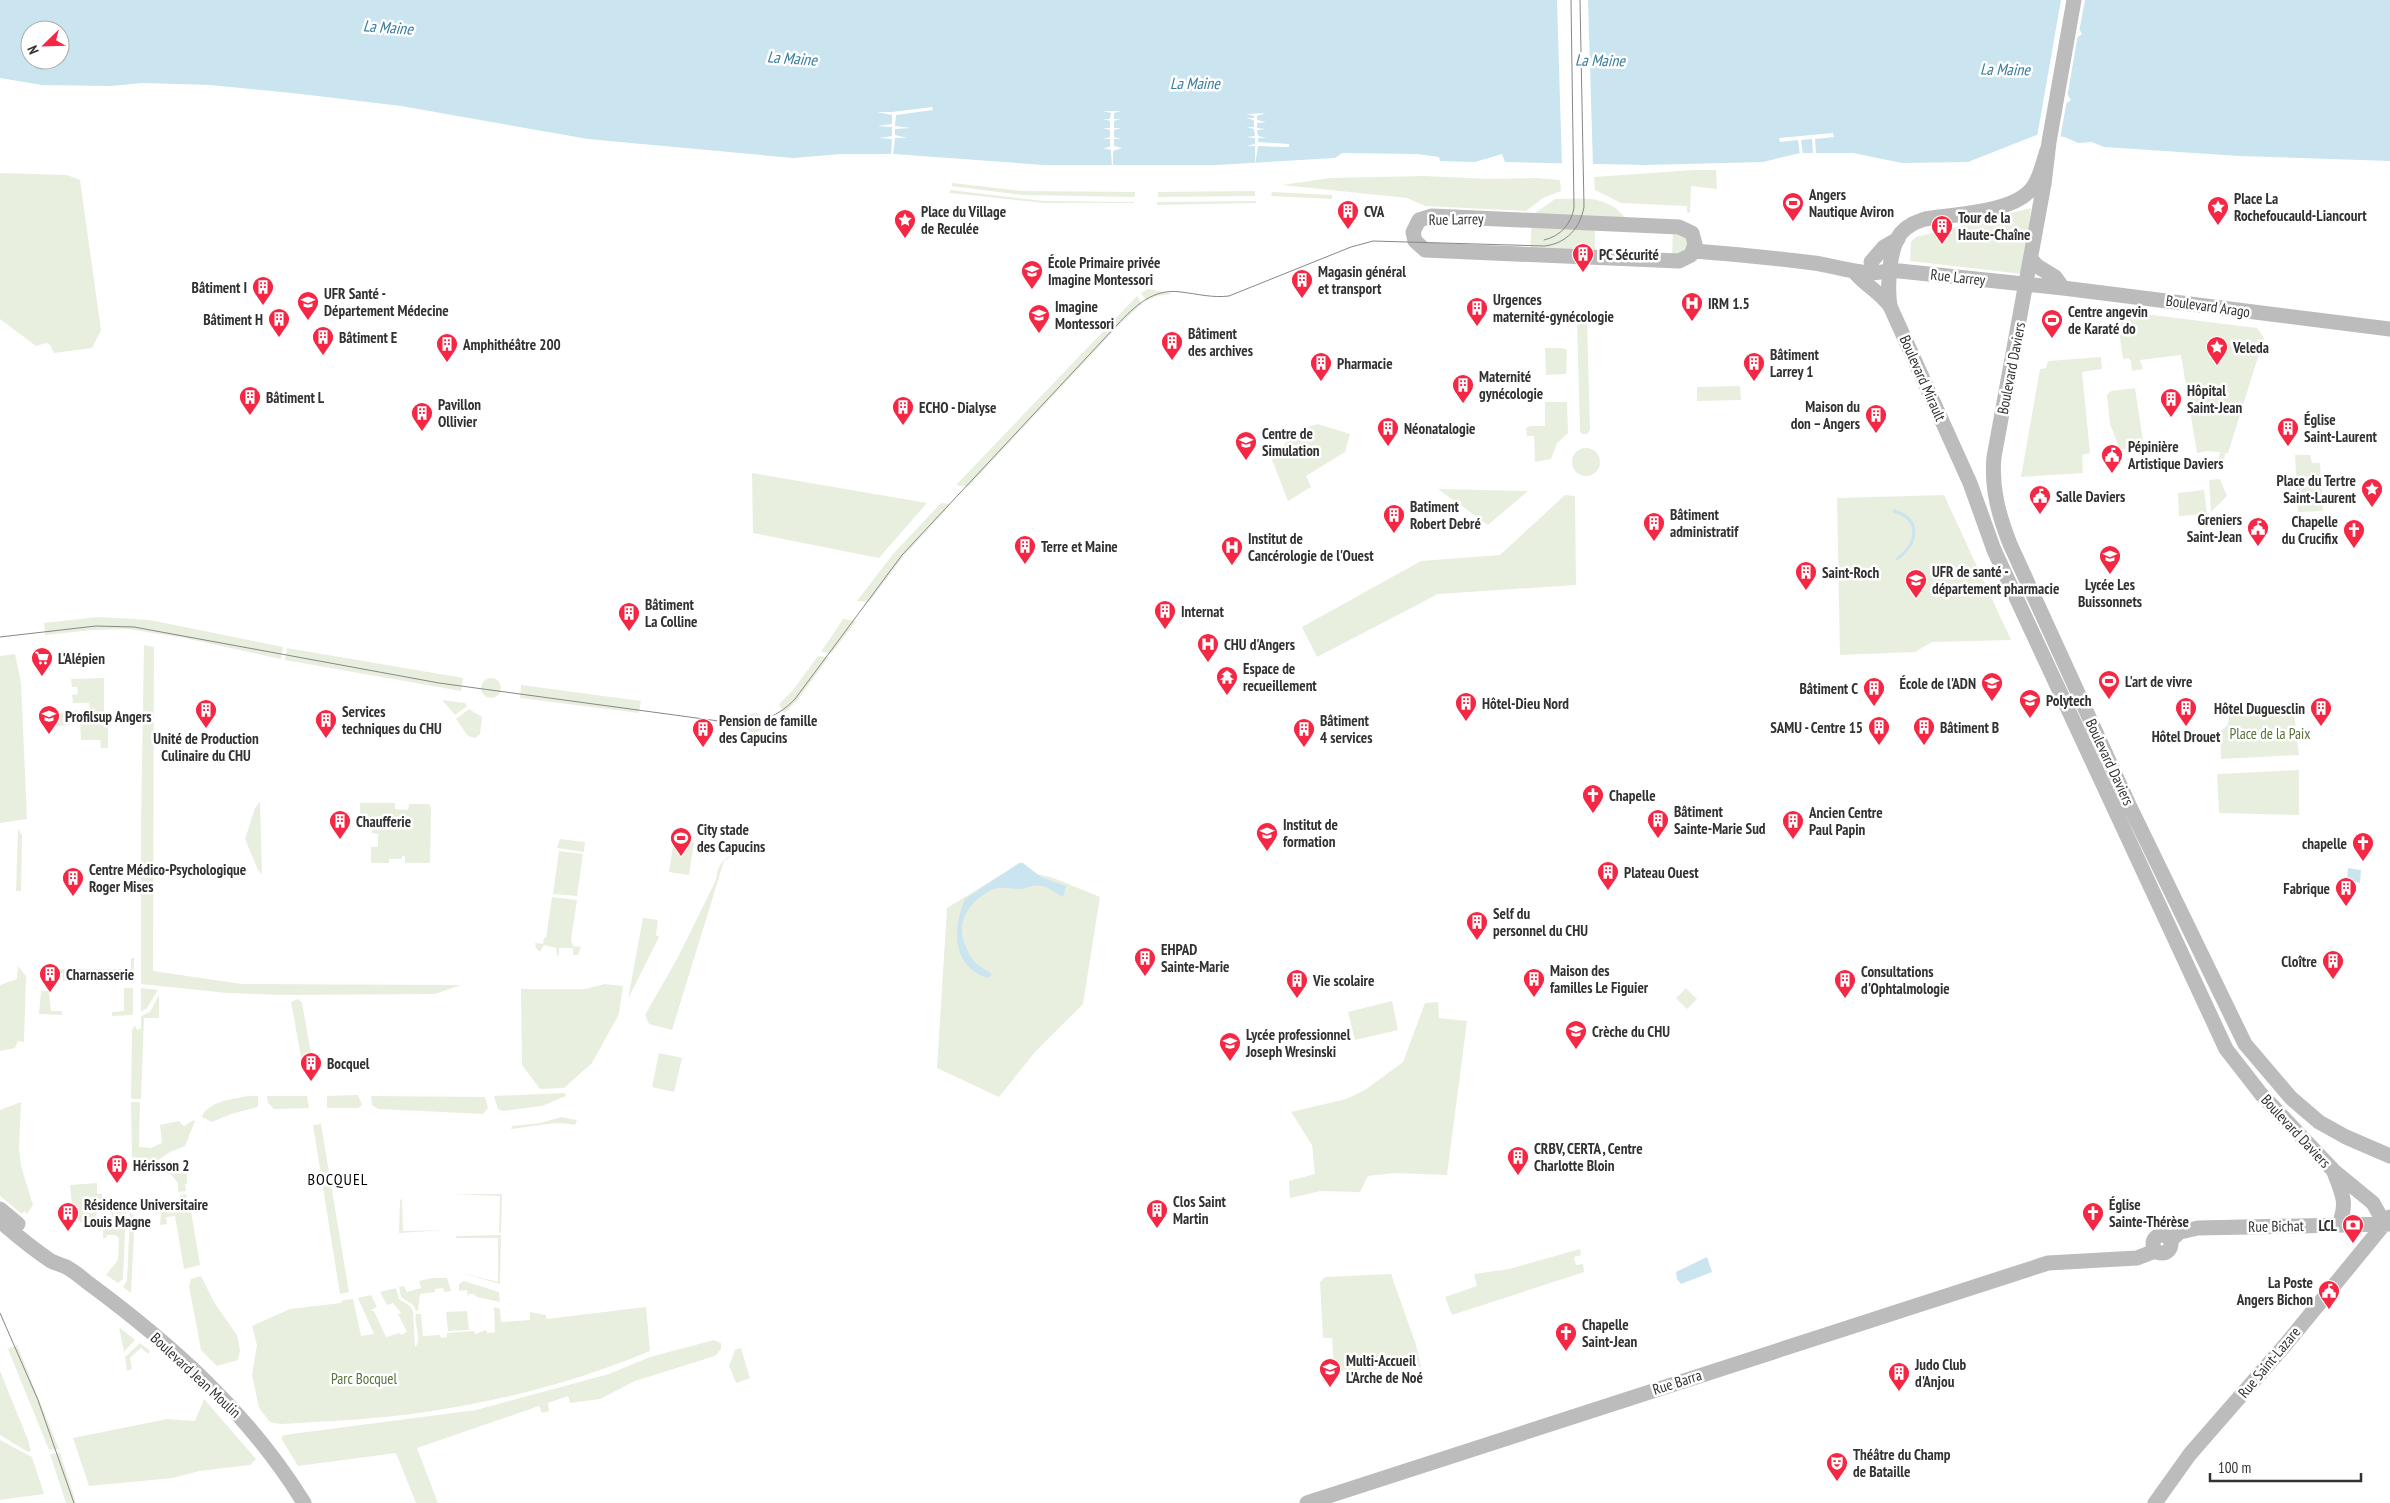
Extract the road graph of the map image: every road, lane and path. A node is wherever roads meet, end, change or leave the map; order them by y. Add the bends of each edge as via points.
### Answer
1 (2074, 0) edge
2 (2048, 145) junction
3 (1898, 239) junction
4 (1694, 251) junction
5 (2031, 259) junction
6 (1871, 262) junction
7 (1814, 263) junction
8 (1890, 270) junction
9 (1854, 271) junction
10 (2027, 285) junction
11 (2063, 288) junction
12 (1890, 306) junction
13 (2390, 329) edge
14 (1970, 483) joint
15 (2390, 1156) edge
16 (2334, 1171) junction
17 (2390, 1207) edge
18 (0, 1209) edge
19 (0, 1221) edge
20 (2388, 1221) edge
21 (2339, 1224) junction
22 (2048, 1263) joint
23 (67, 1267) junction
24 (304, 1503) edge
25 (1307, 1503) edge
26 (2155, 1503) edge

1 - 2 main road
2 - 3 main road via 2036,181 2024,198 1999,207 1925,219 1908,227
2 - 5 main road, Boulevard Daviers
3 - 6 main road via 1884,247
3 - 8 main road, Boulevard Mirault
4 - 4 main road, Rue Larrey via 1696,244 1692,233 1679,226 1438,216 1419,220 1413,232 1415,242 1425,250 1451,253 1679,261
4 - 7 main road, Rue Larrey
5 - 10 main road, Boulevard Daviers
5 - 11 main road via 2036,266 2055,277
6 - 7 main road, Rue Larrey
6 - 8 main road, Rue Larrey
7 - 9 main road, Rue Larrey
8 - 9 main road, Rue Larrey via 1882,273
8 - 10 main road, Rue Larrey
8 - 12 main road, Boulevard Mirault
9 - 12 main road
10 - 11 main road, Boulevard Arago
10 - 15 main road, Boulevard Daviers via 1994,466 1998,511 2010,544 2130,807 2245,1044 2291,1098 2319,1122
11 - 13 main road, Boulevard Arago
12 - 14 main road, Boulevard Mirault
14 - 16 main road, Boulevard Daviers via 1996,555 2226,1049 2261,1094
16 - 20 main road, Boulevard Daviers via 2373,1203
16 - 21 main road via 2344,1202
17 - 20 main road, Rue Saint-Lazare
18 - 23 main road, Boulevard Jean Moulin via 58,1254
19 - 23 main road, Boulevard Jean Moulin via 52,1261
20 - 21 main road, Rue Bichat
20 - 26 main road, Rue Saint-Lazare via 2190,1454
21 - 22 main road, Rue Bichat via 2198,1228 2180,1232 2171,1240 2168,1252 2162,1254 2155,1251 2137,1258
22 - 25 main road, Rue Barra
23 - 24 main road, Boulevard Jean Moulin via 168,1345 238,1412

